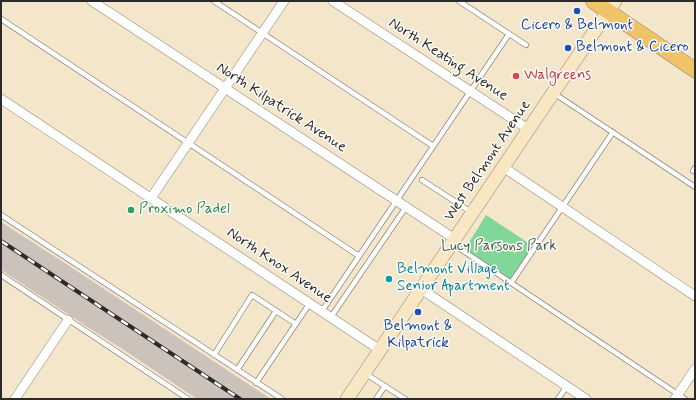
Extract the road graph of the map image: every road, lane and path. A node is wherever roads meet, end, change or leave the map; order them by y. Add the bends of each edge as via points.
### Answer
1 (92, 1) edge
2 (214, 1) edge
3 (284, 1) edge
4 (333, 1) edge
5 (459, 1) edge
6 (593, 1) edge
7 (612, 6) edge
8 (1, 19) edge
9 (262, 33) junction
10 (509, 34) junction
11 (526, 45) dead end
12 (695, 70) edge
13 (225, 88) junction
14 (470, 91) junction
15 (553, 93) junction
16 (1, 99) edge
17 (528, 130) junction
18 (613, 132) junction
19 (188, 142) junction
20 (433, 146) junction
21 (503, 167) junction
22 (422, 180) dead end
23 (695, 187) edge
24 (151, 198) junction
25 (397, 200) junction
26 (406, 207) junction
27 (562, 207) junction
28 (472, 212) junction
29 (1, 214) edge
30 (453, 241) junction
31 (359, 256) junction
32 (1, 276) edge
33 (511, 283) junction
34 (421, 290) junction
35 (695, 296) edge
36 (310, 303) junction
37 (276, 311) junction
38 (322, 311) junction
39 (331, 317) junction
40 (68, 320) junction
41 (296, 324) junction
42 (380, 350) junction
43 (214, 355) junction
44 (695, 369) edge
45 (237, 370) junction
46 (365, 373) junction
47 (256, 383) junction
48 (385, 386) junction
49 (567, 386) junction
50 (679, 397) edge
51 (349, 398) edge
52 (15, 399) edge
53 (188, 399) edge
54 (282, 399) edge
55 (376, 399) edge
56 (405, 399) edge
57 (558, 399) edge
58 (586, 399) edge

1 - 13 street, North Kilpatrick Avenue
2 - 9 lane
3 - 9 street
4 - 14 street, North Keating Avenue
5 - 10 lane
6 - 7 main road
7 - 12 main road
7 - 15 main road, West Belmont Avenue
8 - 19 lane
9 - 13 street
9 - 20 lane
10 - 11 lane
10 - 14 lane
13 - 19 street
13 - 25 street, North Kilpatrick Avenue
14 - 17 street, North Keating Avenue
14 - 20 lane
15 - 17 main road, West Belmont Avenue
15 - 18 lane
16 - 24 street, North Knox Avenue
17 - 21 main road, West Belmont Avenue
18 - 23 lane
18 - 27 lane
19 - 24 street
19 - 31 lane
20 - 25 lane
21 - 27 street
21 - 28 main road, West Belmont Avenue
22 - 28 lane
24 - 36 street, North Knox Avenue
25 - 26 street, North Kilpatrick Avenue
25 - 31 lane
26 - 30 street, North Kilpatrick Avenue
26 - 39 lane
27 - 33 lane
27 - 35 street
28 - 30 main road, West Belmont Avenue
29 - 43 lane
30 - 33 lane
30 - 34 main road, West Belmont Avenue
31 - 38 lane
32 - 40 lane
33 - 50 lane
34 - 42 main road, West Belmont Avenue
34 - 49 street
36 - 38 street, North Knox Avenue
36 - 41 lane
37 - 41 lane
37 - 43 lane via 252,295
37 - 45 lane
38 - 39 street, North Knox Avenue
39 - 42 street, North Knox Avenue
40 - 52 street
40 - 53 lane
41 - 47 lane
42 - 46 main road, West Belmont Avenue
43 - 45 lane
44 - 50 street
45 - 47 lane
46 - 48 lane
46 - 51 main road, West Belmont Avenue
47 - 54 lane
48 - 55 lane
48 - 56 lane
49 - 57 lane
49 - 58 street

